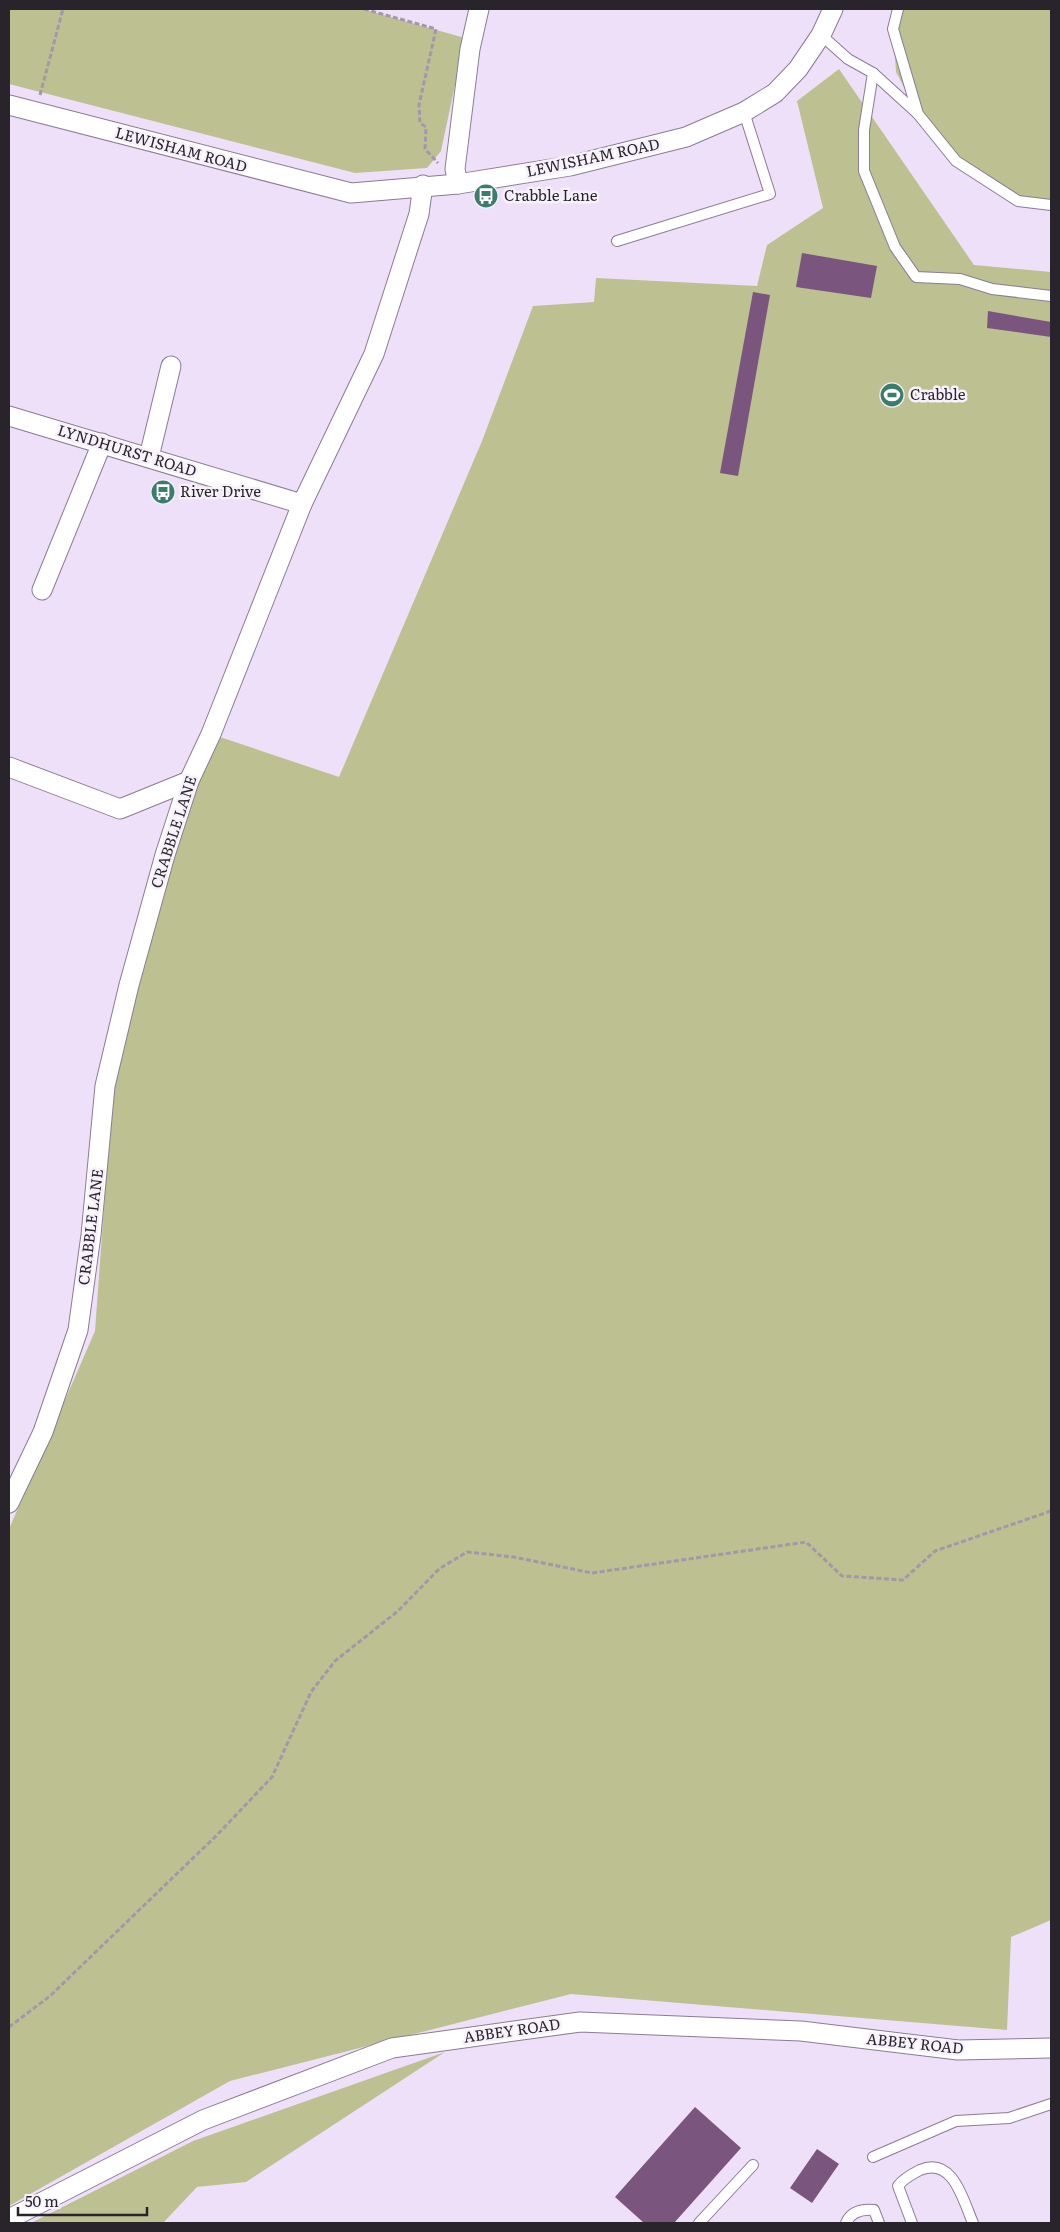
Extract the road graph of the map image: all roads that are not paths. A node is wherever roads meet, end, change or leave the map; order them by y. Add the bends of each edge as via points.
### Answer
1 (479, 9) edge
2 (833, 9) edge
3 (898, 9) edge
4 (821, 35) junction
5 (873, 73) junction
6 (9, 105) edge
7 (744, 112) junction
8 (918, 114) junction
9 (458, 184) junction
10 (423, 185) junction
11 (1051, 205) edge
12 (617, 241) dead end
13 (1051, 296) edge
14 (171, 366) dead end
15 (9, 416) edge
16 (102, 443) junction
17 (149, 457) junction
18 (302, 504) junction
19 (42, 590) dead end
20 (10, 771) edge
21 (189, 781) junction
22 (9, 1503) edge
23 (1051, 2048) edge
24 (1051, 2104) edge
25 (873, 2157) dead end
26 (753, 2165) dead end
27 (9, 2219) edge
28 (699, 2223) edge
29 (846, 2223) edge
30 (879, 2223) edge
31 (912, 2223) edge
32 (973, 2223) edge

1 - 9 street via 470,50 455,169
2 - 4 street, LEWISHAM ROAD
3 - 8 lane via 893,29
4 - 5 lane via 848,59
4 - 7 street, LEWISHAM ROAD via 798,69 775,93
5 - 8 lane
5 - 13 lane via 864,130 864,171 895,247 916,278 960,279 992,289
6 - 10 street, LEWISHAM ROAD via 351,193
7 - 9 street, LEWISHAM ROAD via 686,137 580,164
7 - 12 lane via 770,194
8 - 11 lane via 956,161 1018,201
9 - 10 street, LEWISHAM ROAD
10 - 18 street, CRABBLE LANE via 419,214 374,354
14 - 17 street
15 - 16 street, LYNDHURST ROAD
16 - 17 street, LYNDHURST ROAD
16 - 19 street
17 - 18 street, LYNDHURST ROAD
18 - 21 street, CRABBLE LANE via 211,734
20 - 21 street via 120,809
21 - 22 street, CRABBLE LANE via 132,976 106,1086 78,1330 43,1432
23 - 27 street, ABBEY ROAD via 958,2050 801,2031 580,2022 392,2048 203,2120
24 - 25 lane via 1009,2118 956,2121
26 - 28 lane
29 - 30 lane via 848,2217 861,2209 874,2210
31 - 32 lane via 898,2186 914,2173 935,2167 956,2181

